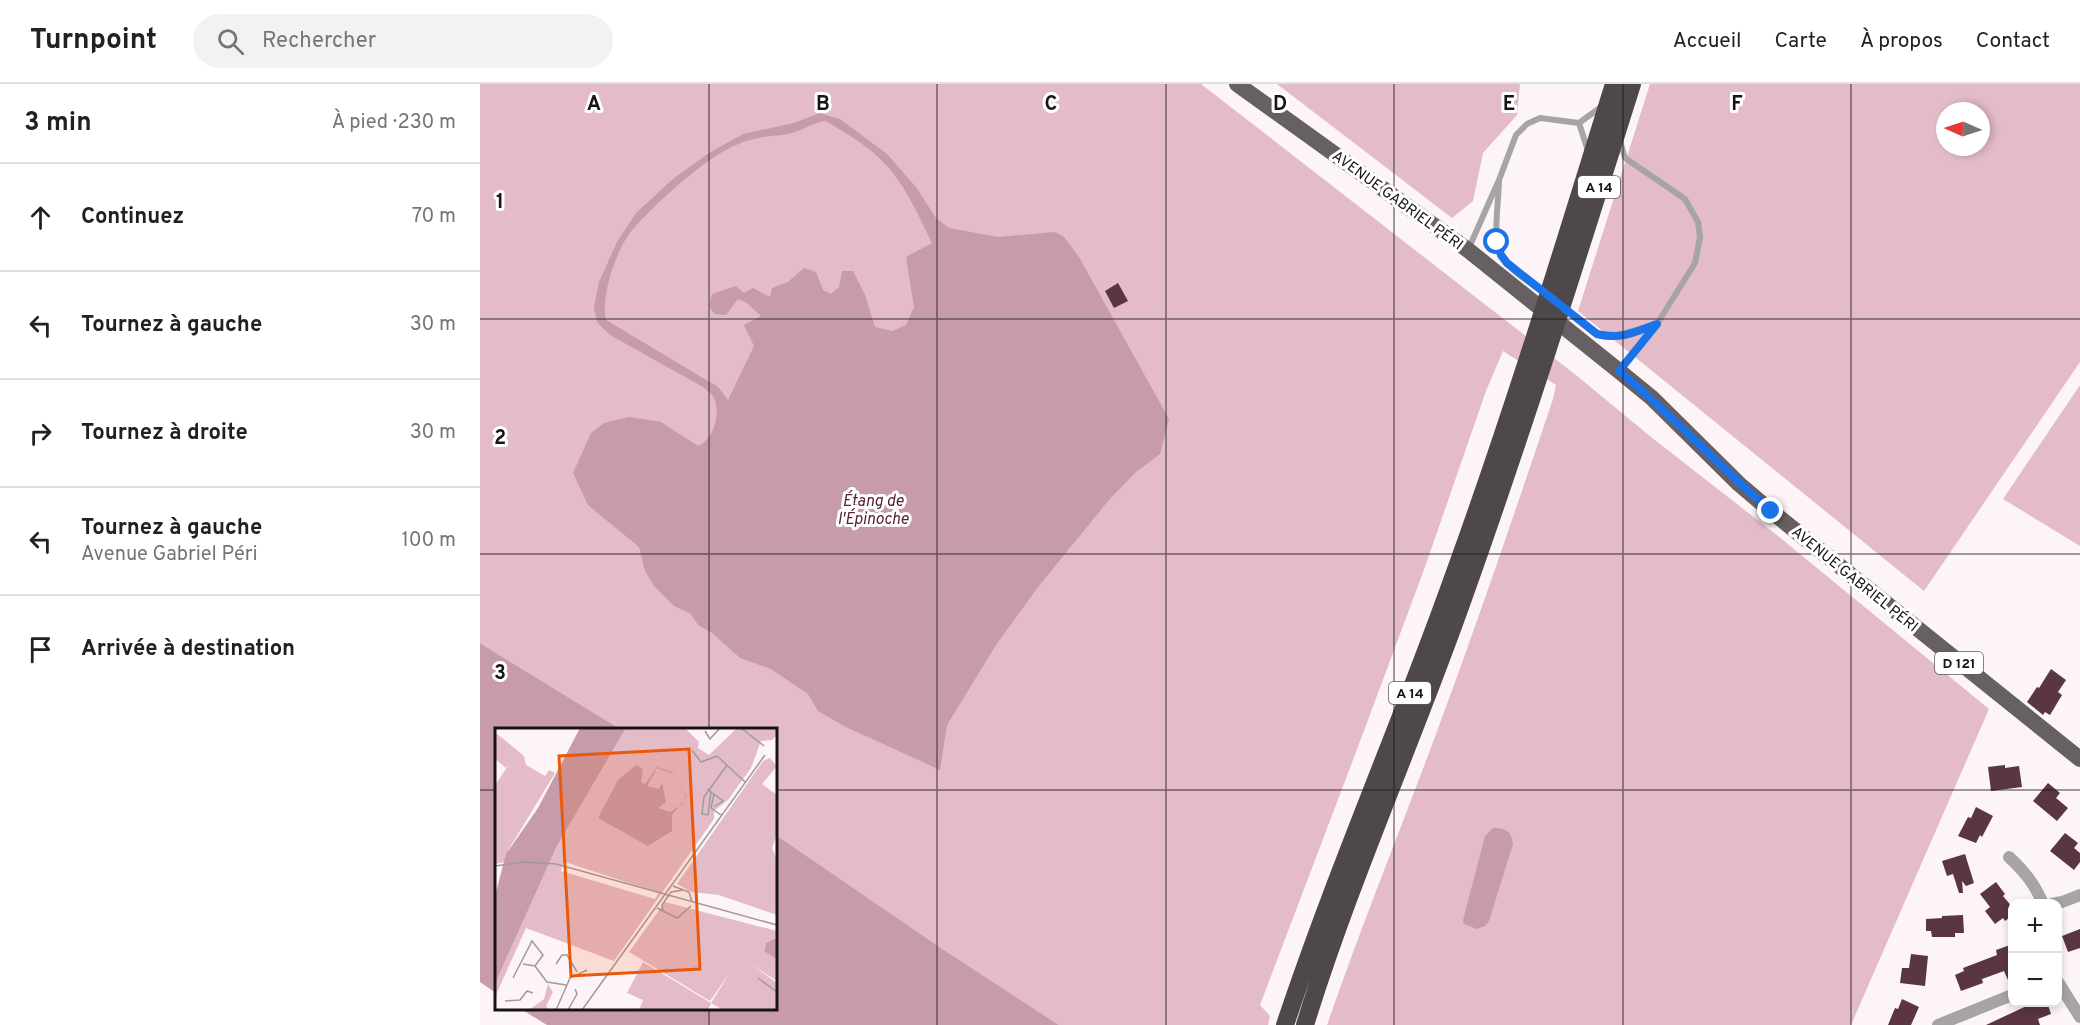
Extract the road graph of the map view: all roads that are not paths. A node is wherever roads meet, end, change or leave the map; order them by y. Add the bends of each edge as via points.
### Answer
1 (1237, 84) edge
2 (1614, 84) edge
3 (1632, 84) edge
4 (1609, 102) junction
5 (1579, 123) junction
6 (1617, 130) junction
7 (1625, 158) junction
8 (1591, 160) junction
9 (1603, 175) junction
10 (1499, 180) junction
11 (1468, 250) junction
12 (1560, 284) junction
13 (1657, 324) junction
14 (1535, 364) junction
15 (1619, 371) junction
16 (2080, 759) edge
17 (2009, 857) dead end
18 (2080, 895) edge
19 (2041, 899) edge
20 (2062, 902) edge
21 (2062, 988) edge
22 (2008, 996) edge
23 (2080, 1017) edge
24 (1285, 1025) edge
25 (1305, 1025) edge
26 (1938, 1025) edge

1 - 11 main road, AVENUE GABRIEL PÉRI / D 121
2 - 4 highway, A 14
3 - 6 highway, A 14
4 - 5 lane
4 - 8 highway, A 14
5 - 8 lane
5 - 10 lane via 1540,117 1527,124 1513,141
6 - 7 lane
6 - 9 highway, A 14
7 - 9 lane
7 - 13 lane via 1685,200 1698,222 1700,237 1695,263
8 - 12 highway, A 14
9 - 12 highway, A 14
10 - 11 lane
10 - 13 lane via 1497,242 1507,263 1597,334 1612,338
11 - 15 main road, AVENUE GABRIEL PÉRI / D 121
12 - 14 highway, A 14
13 - 15 lane
14 - 24 highway, A 14
14 - 25 highway, A 14 via 1460,609 1339,924
15 - 16 main road, AVENUE GABRIEL PÉRI / D 121 via 1771,511
17 - 19 street via 2036,886
18 - 20 street
21 - 23 street
22 - 26 street

